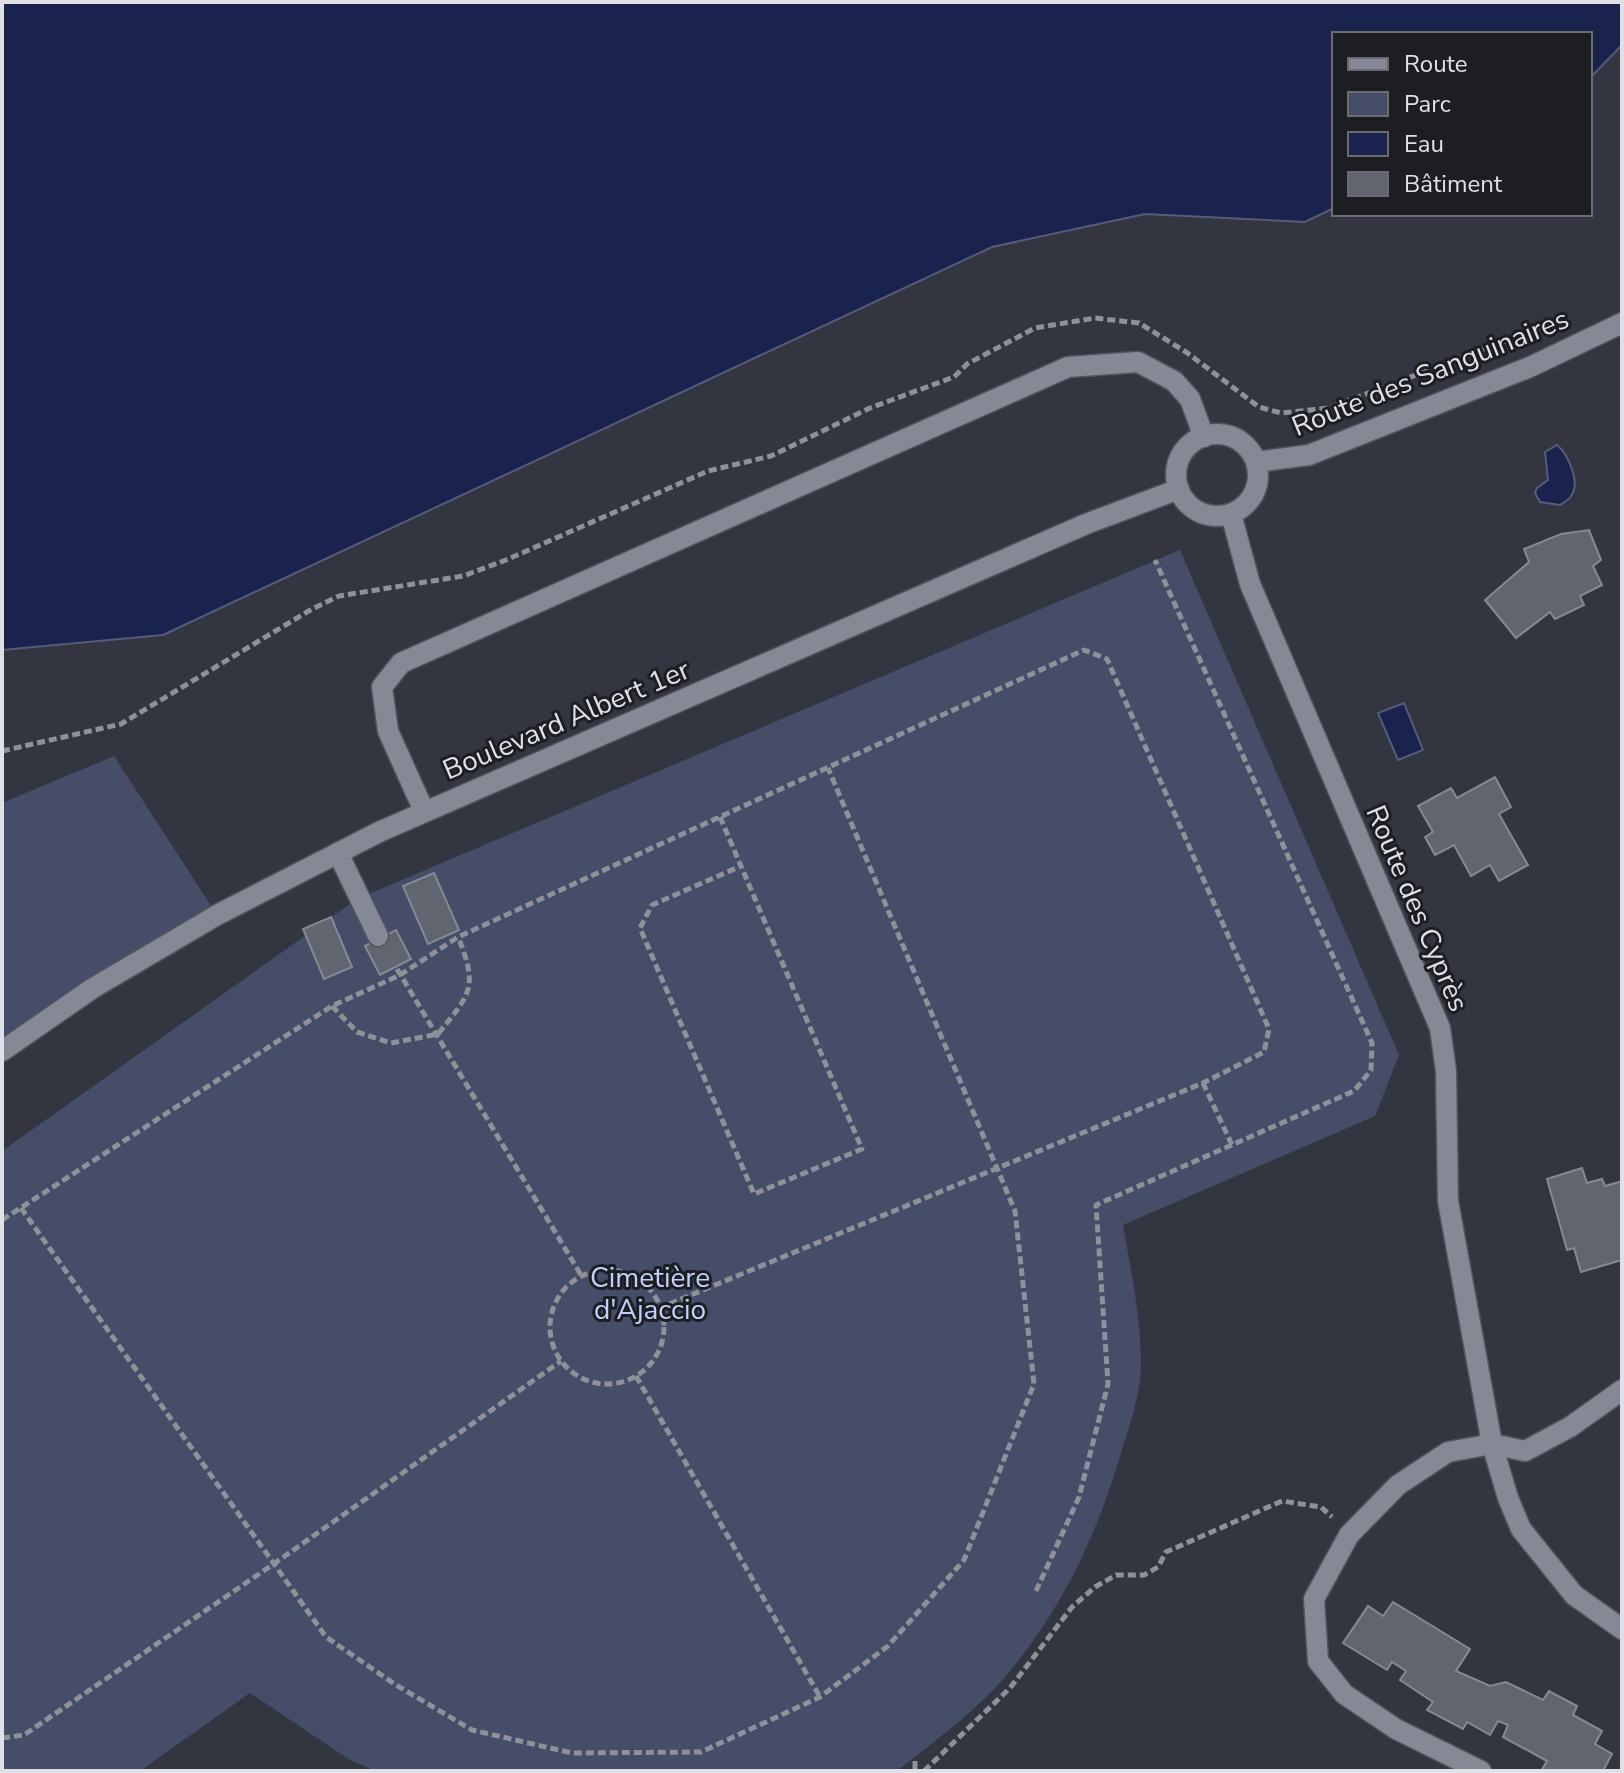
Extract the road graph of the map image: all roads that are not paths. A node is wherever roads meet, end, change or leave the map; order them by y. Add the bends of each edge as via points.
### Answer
1 (1622, 323) edge
2 (1204, 437) junction
3 (1256, 462) junction
4 (1179, 489) junction
5 (1231, 514) junction
6 (424, 811) junction
7 (338, 853) junction
8 (378, 936) dead end
9 (2, 1051) edge
10 (1622, 1390) edge
11 (1492, 1444) junction
12 (1622, 1629) edge
13 (1481, 1771) edge

1 - 3 main road, Route des Sanguinaires via 1530,367 1309,455
2 - 3 main road via 1241,442
2 - 4 main road via 1184,452 1176,476
2 - 6 main road via 1190,399 1174,381 1138,362 1068,367 401,663 382,687 388,731
3 - 5 main road via 1256,487
4 - 5 main road via 1205,515
4 - 6 main road, Boulevard Albert 1er via 1086,524
5 - 11 main road, Route des Cyprès via 1250,584 1440,1028 1446,1071 1448,1201
6 - 7 main road, Boulevard Albert 1er
7 - 8 main road
7 - 9 main road, Boulevard Albert 1er via 134,963
10 - 11 main road via 1525,1451
11 - 12 main road, Route des Cyprès via 1521,1529 1574,1595
11 - 13 main road via 1448,1452 1398,1485 1349,1535 1314,1599 1318,1661 1344,1694 1396,1729

